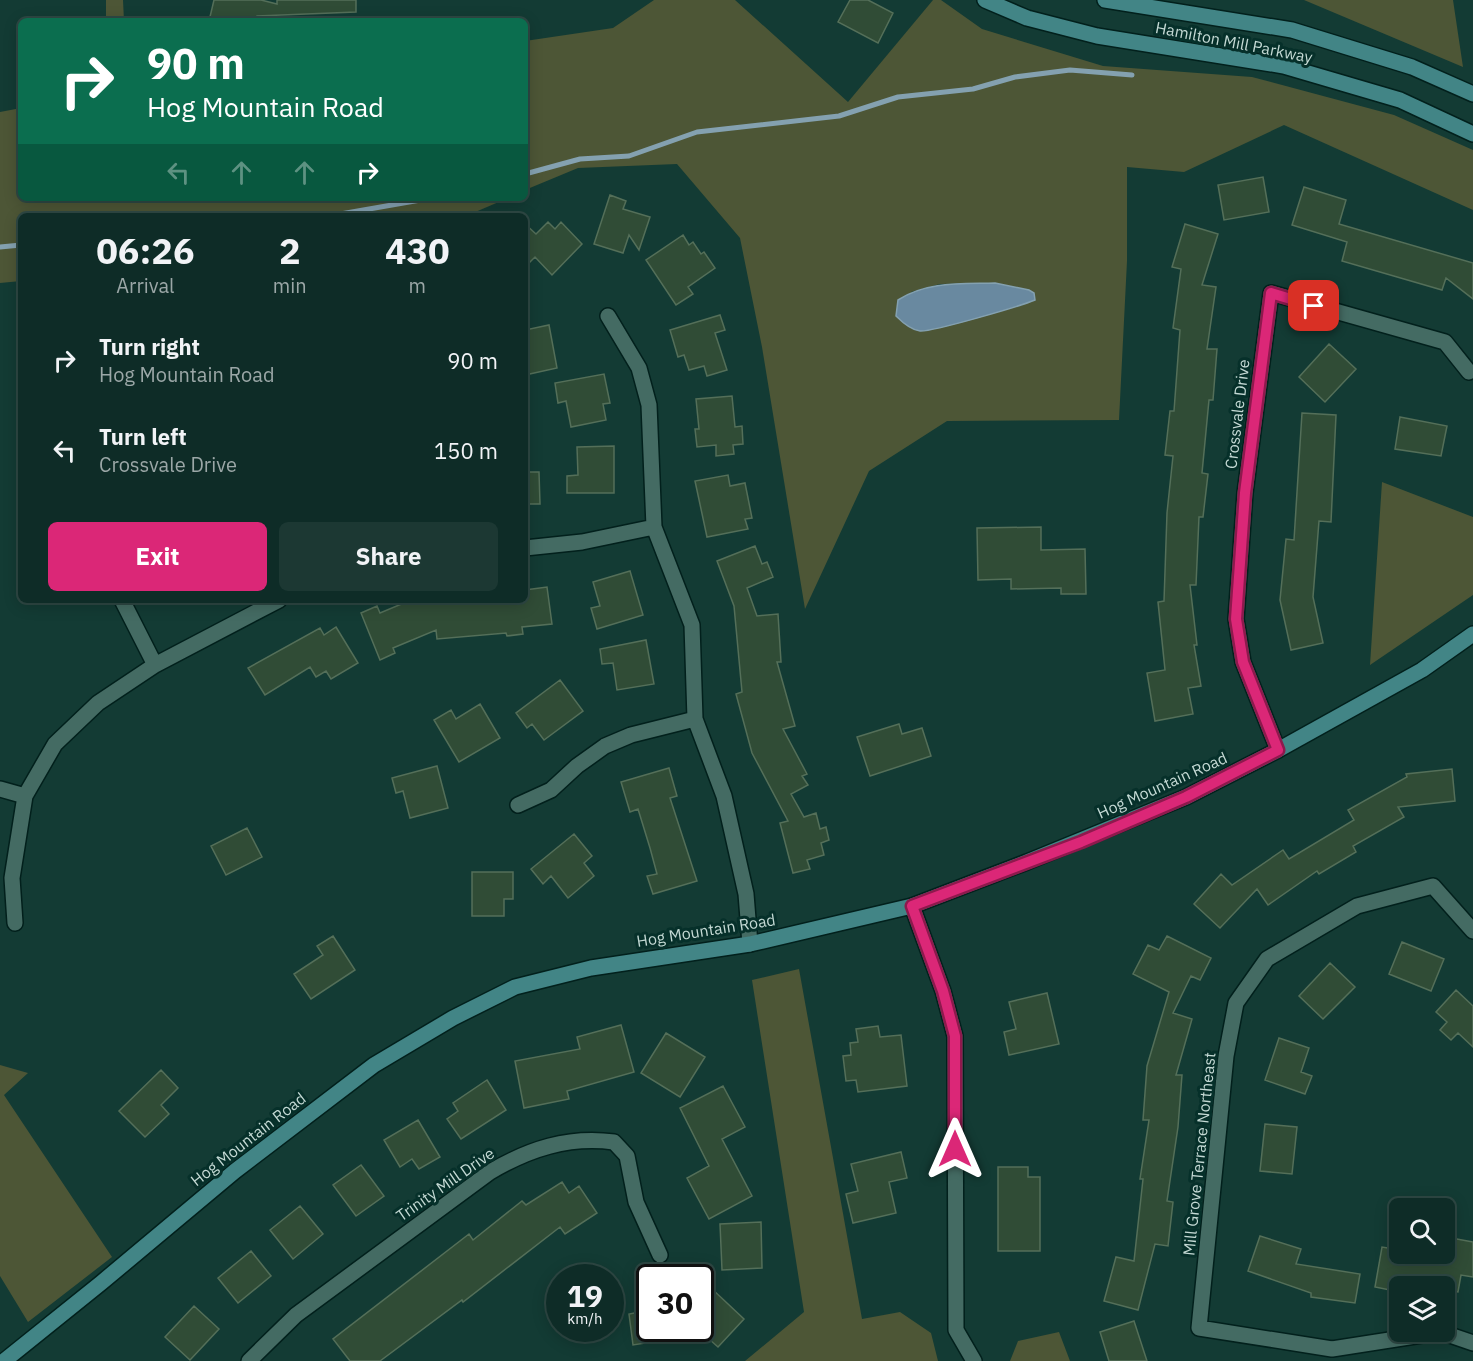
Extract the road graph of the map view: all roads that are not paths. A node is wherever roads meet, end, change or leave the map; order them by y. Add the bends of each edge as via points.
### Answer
1 (985, 0) edge
2 (1105, 0) edge
3 (1473, 94) edge
4 (1473, 134) edge
5 (608, 316) dead end
6 (1469, 372) dead end
7 (654, 527) junction
8 (528, 548) edge
9 (124, 603) edge
10 (273, 603) edge
11 (1473, 634) edge
12 (155, 665) junction
13 (695, 719) junction
14 (1278, 750) junction
15 (0, 789) edge
16 (25, 796) junction
17 (518, 805) dead end
18 (912, 906) junction
19 (15, 923) dead end
20 (1473, 931) edge
21 (750, 944) junction
22 (660, 1255) dead end
23 (1473, 1343) edge
24 (4, 1361) edge
25 (249, 1361) edge
26 (974, 1361) edge

1 - 4 street, Hamilton Mill Parkway via 1027,18 1097,36 1284,66 1400,100
2 - 3 street, Hamilton Mill Parkway via 1292,30 1413,67
5 - 7 street via 639,368 650,405
6 - 14 street, Crossvale Drive via 1445,342 1271,293 1245,493 1236,619 1243,662
7 - 8 street via 582,543
7 - 13 street via 692,625
9 - 12 street
10 - 12 street
11 - 14 street, Hog Mountain Road via 1422,670
12 - 16 street via 98,703 55,744
13 - 17 street via 604,746 551,790
13 - 21 street via 724,796 746,894
14 - 18 street, Hog Mountain Road via 1186,797 1081,842
15 - 16 street
16 - 19 street via 12,878
18 - 21 street, Hog Mountain Road
18 - 26 street via 955,1036 956,1330
20 - 23 street, Mill Grove Terrace Northeast via 1433,886 1357,906 1268,959 1236,1003 1226,1056 1199,1328 1332,1349 1441,1332
21 - 24 street, Hog Mountain Road via 591,968 515,987 453,1018 347,1085 235,1171
22 - 25 street, Trinity Mill Drive via 636,1202 627,1156 614,1142 552,1145 519,1155 490,1172 296,1315

